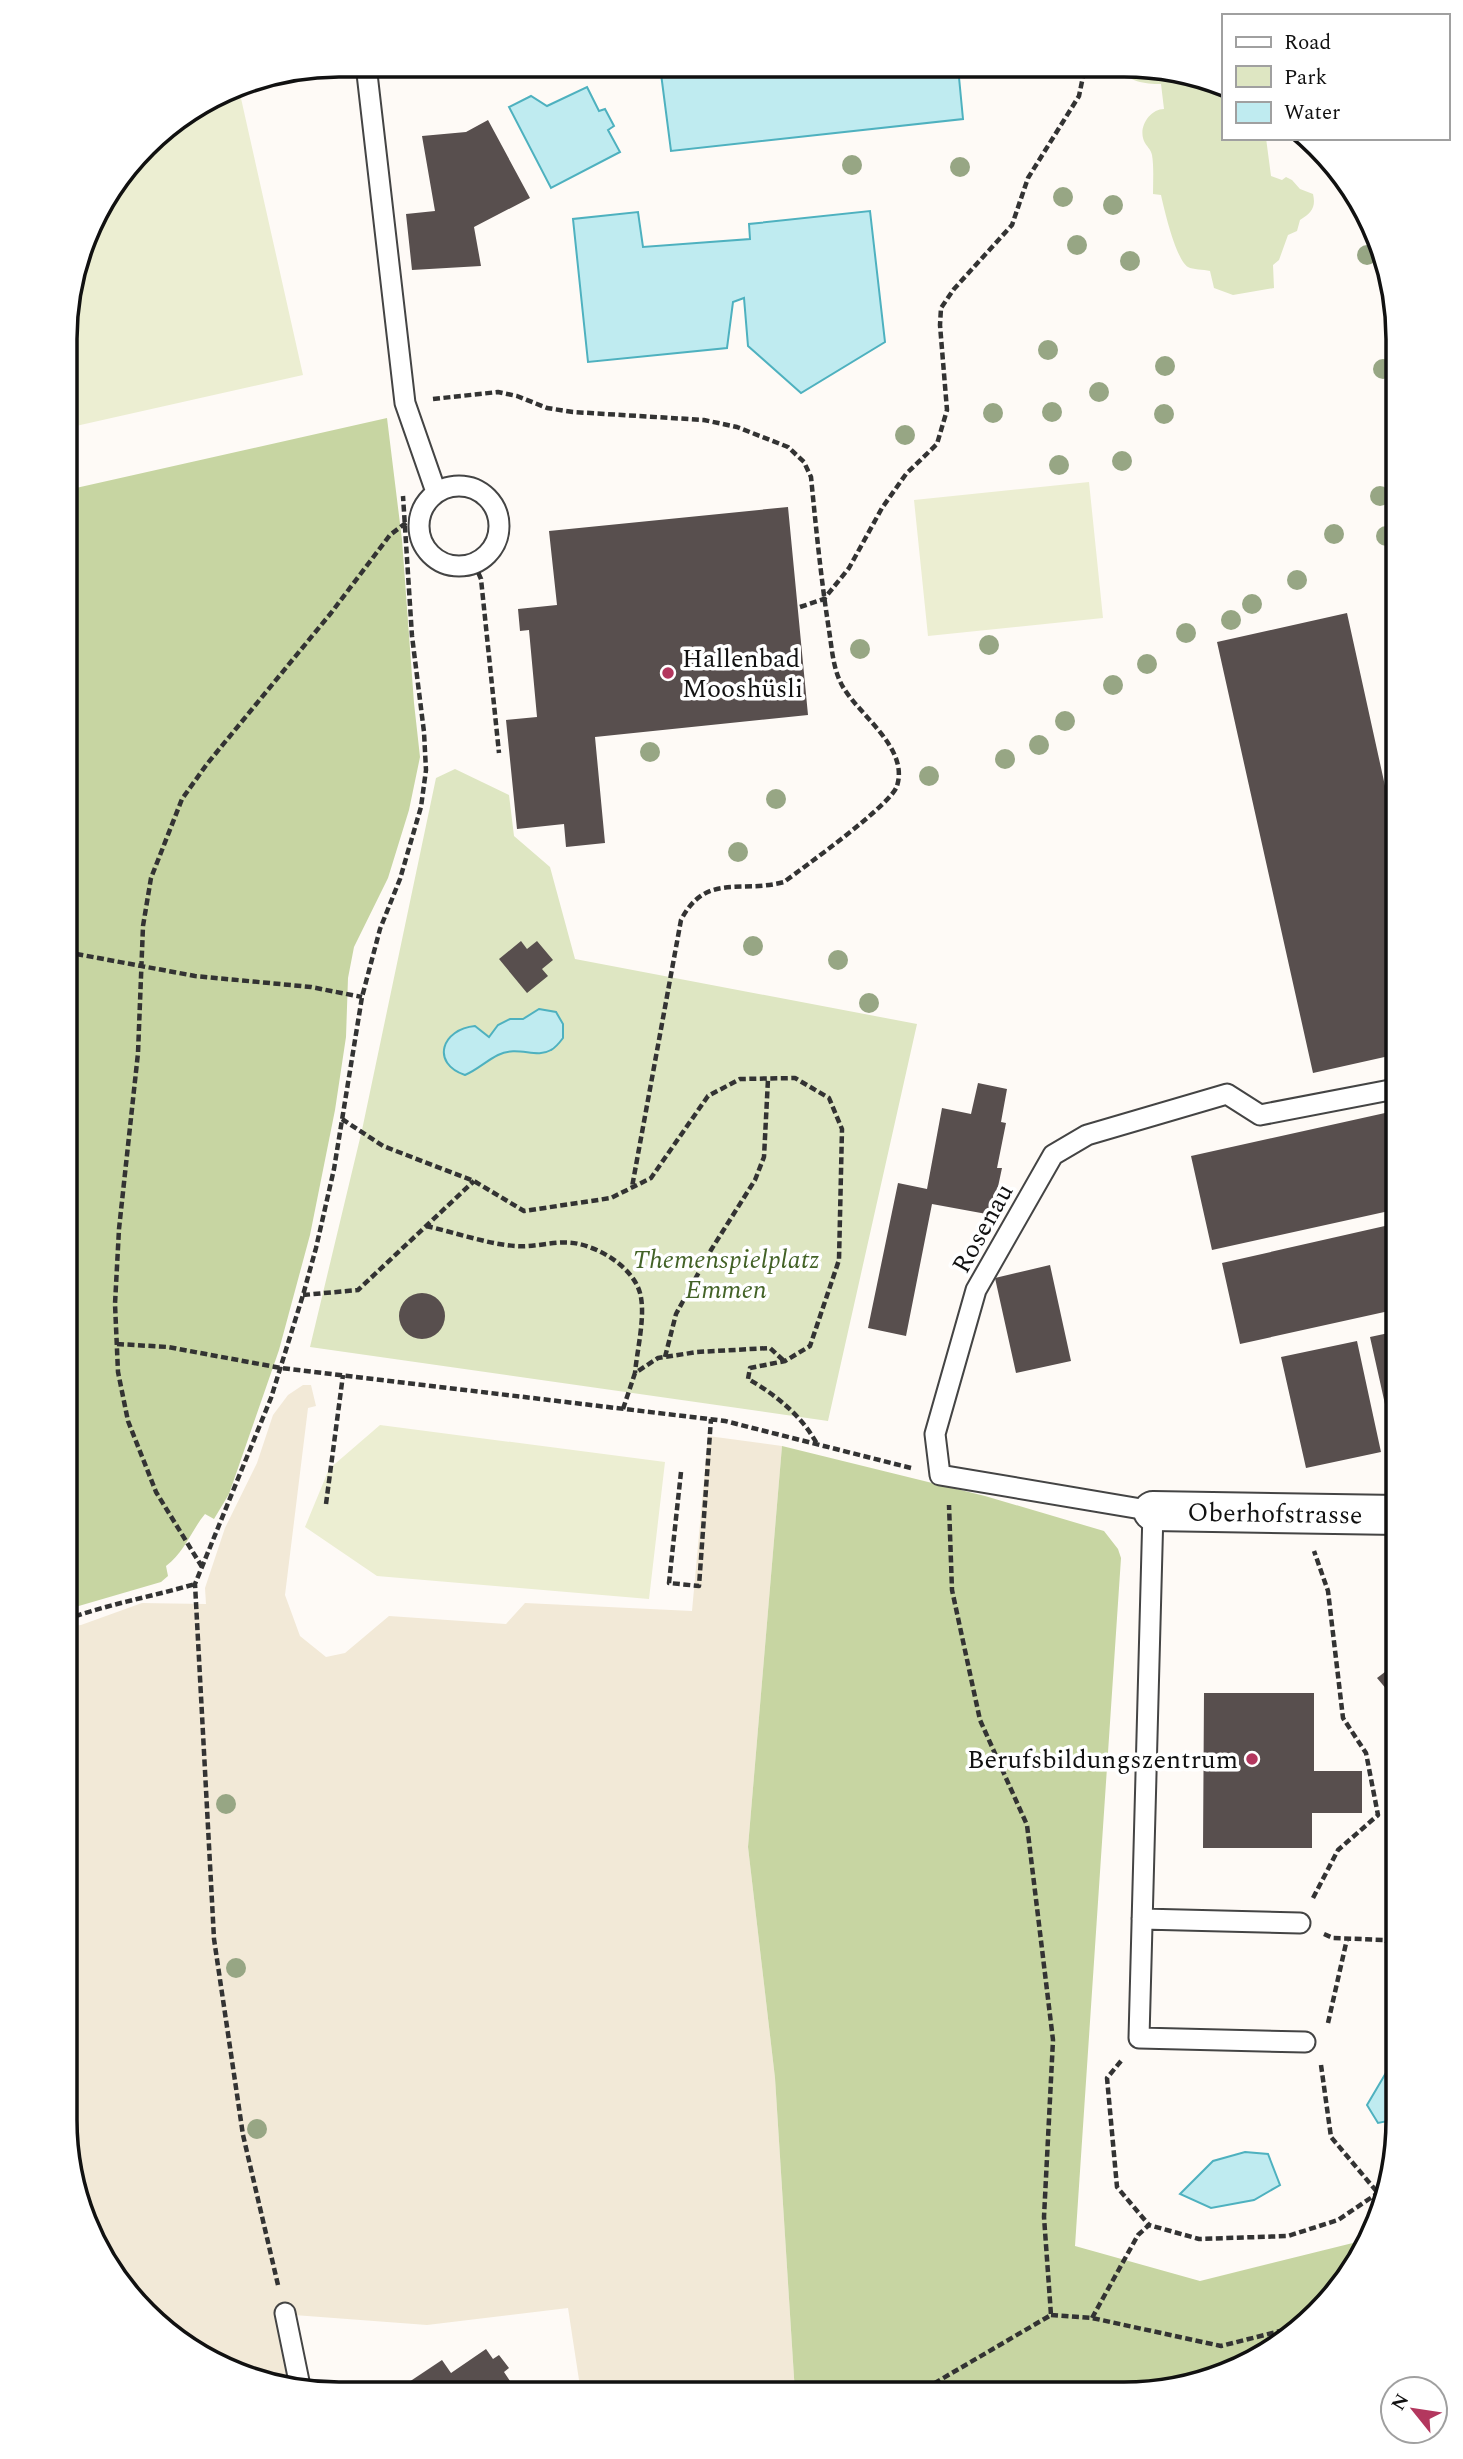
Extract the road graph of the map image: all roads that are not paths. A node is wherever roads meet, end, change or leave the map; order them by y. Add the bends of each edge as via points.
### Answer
1 (367, 77) edge
2 (436, 492) junction
3 (1386, 1091) edge
4 (1153, 1511) junction
5 (1386, 1515) edge
6 (1142, 1919) junction
7 (1300, 1923) road end
8 (1304, 2042) dead end
9 (285, 2313) road end
10 (299, 2379) edge

1 - 2 lane via 405,403
2 - 2 lane via 462,486 487,497 499,521 493,548 484,558 448,566 421,542 413,522
3 - 4 lane, Rosenau via 1260,1115 1227,1094 1087,1135 1053,1155 976,1290 935,1434 940,1475
4 - 5 street, Oberhofstrasse
4 - 6 lane
6 - 7 lane
6 - 8 lane via 1139,2038
9 - 10 lane

